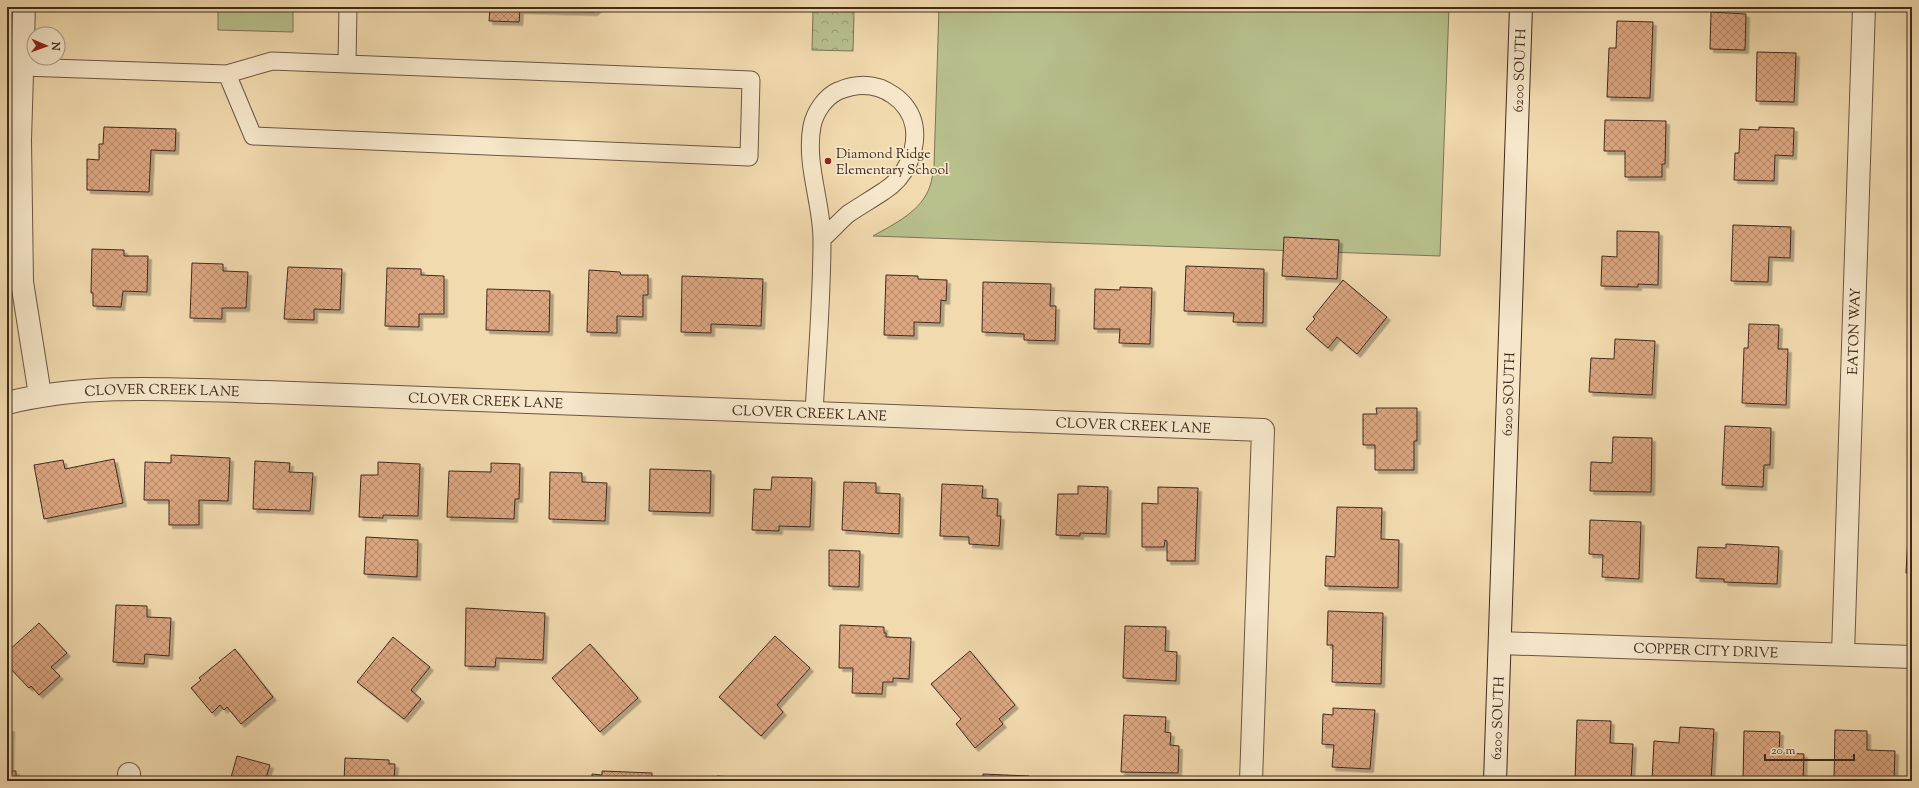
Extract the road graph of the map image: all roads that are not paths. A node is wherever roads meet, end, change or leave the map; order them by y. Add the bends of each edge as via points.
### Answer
1 (24, 7) edge
2 (348, 7) edge
3 (1521, 7) edge
4 (1864, 7) edge
5 (347, 63) junction
6 (22, 67) junction
7 (227, 74) junction
8 (14, 140) edge
9 (822, 239) junction
10 (40, 395) junction
11 (7, 403) edge
12 (814, 413) junction
13 (1500, 643) junction
14 (1844, 654) junction
15 (1912, 657) edge
16 (1251, 781) edge
17 (1495, 781) edge

1 - 6 street
2 - 5 lane
3 - 13 street, 6200 SOUTH
4 - 14 street, EATON WAY
5 - 7 lane via 272,61
5 - 7 lane via 751,80 749,157 252,136
6 - 7 lane
6 - 8 street
8 - 10 street via 22,282
9 - 9 lane via 847,215 886,190 903,172 910,160 915,147 913,120 906,108 886,90 866,85 846,88 834,93 817,113 812,125 811,171
9 - 12 lane
10 - 11 street, CLOVER CREEK LANE
10 - 12 street, CLOVER CREEK LANE via 116,388
12 - 16 street, CLOVER CREEK LANE via 1264,430
13 - 14 street, COPPER CITY DRIVE
13 - 17 street, 6200 SOUTH
14 - 15 street, COPPER CITY DRIVE

